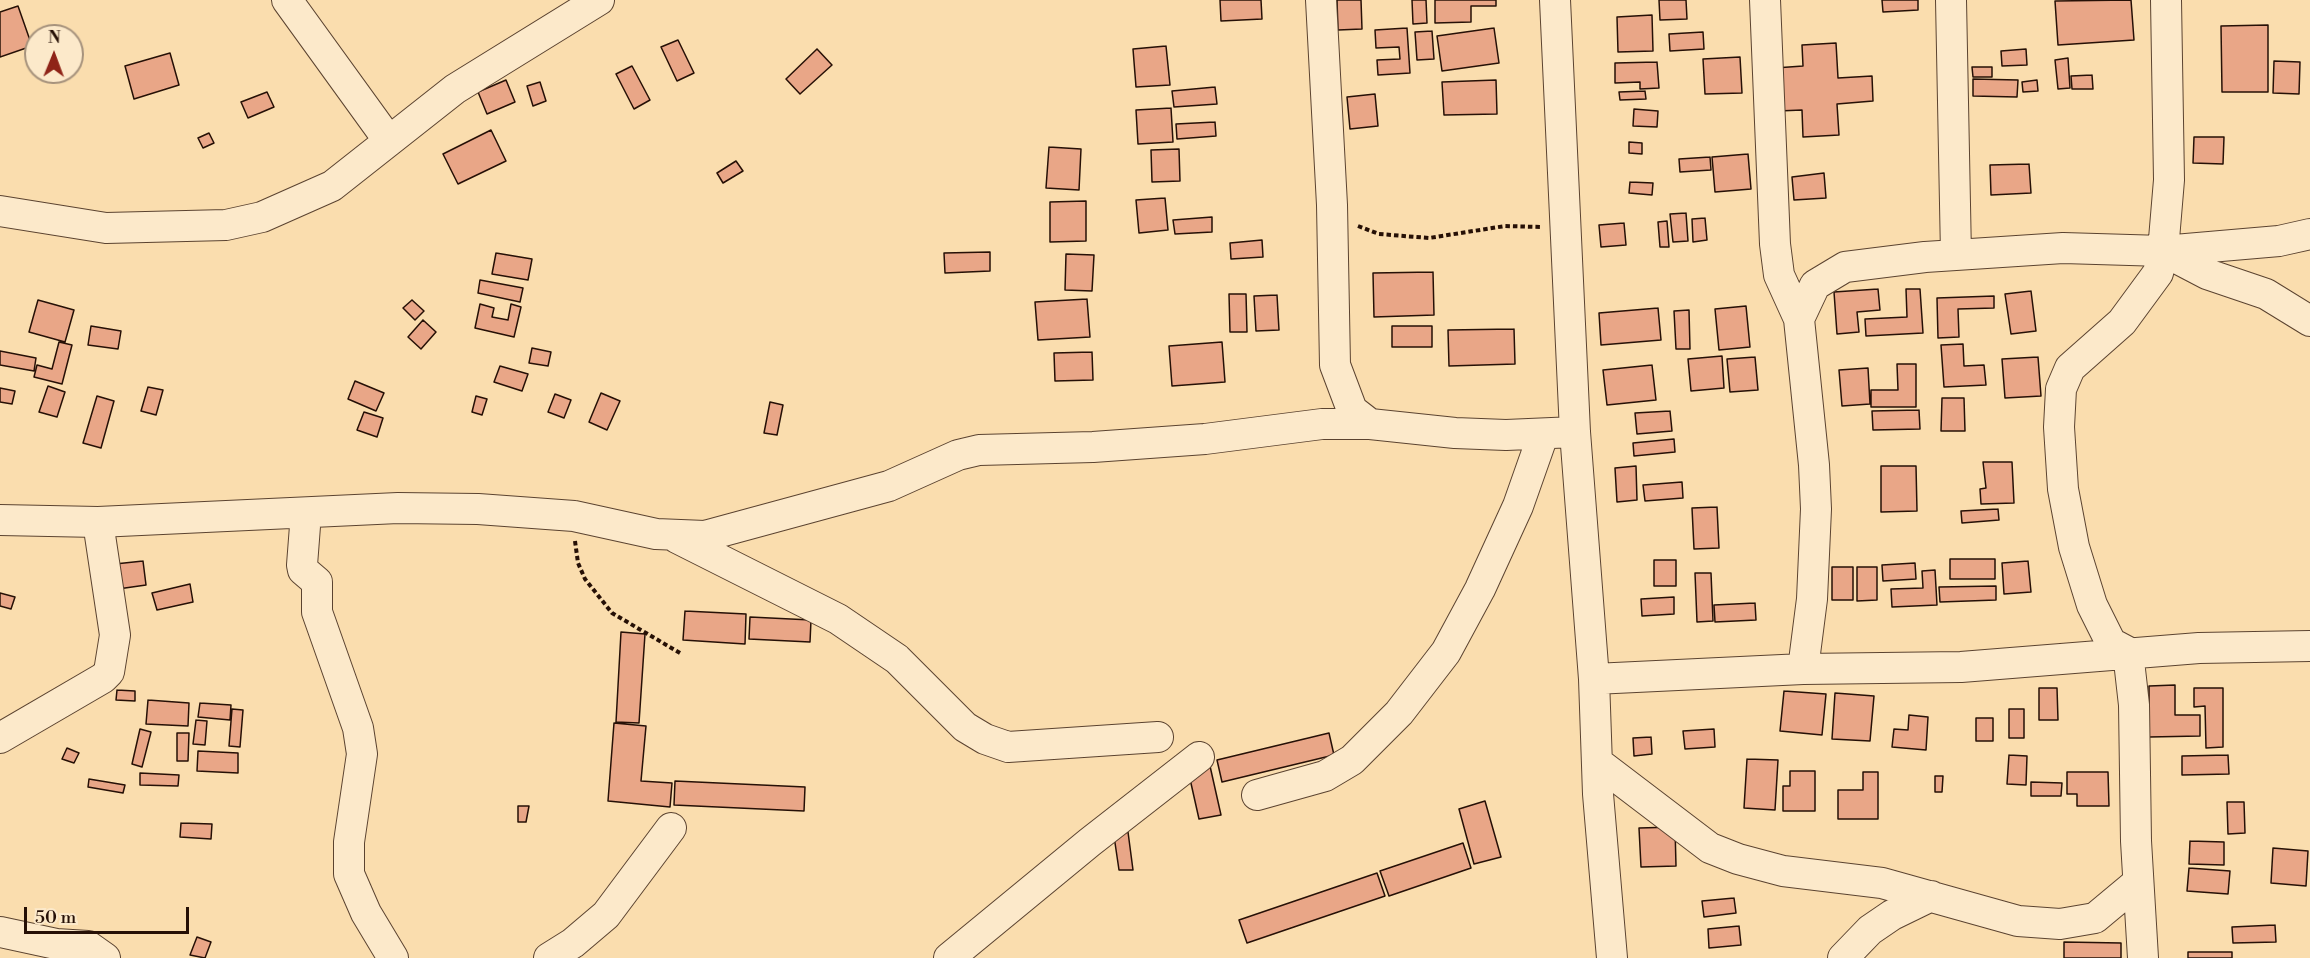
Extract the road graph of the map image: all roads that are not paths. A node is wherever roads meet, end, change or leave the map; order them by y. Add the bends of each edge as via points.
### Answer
1 (287, 0) edge
2 (599, 0) edge
3 (1322, 0) edge
4 (1555, 0) edge
5 (1765, 0) edge
6 (1951, 0) edge
7 (2166, 0) edge
8 (390, 141) junction
9 (0, 212) edge
10 (2310, 234) edge
11 (2163, 250) junction
12 (1956, 255) junction
13 (1799, 319) junction
14 (2310, 321) edge
15 (1370, 424) junction
16 (1575, 432) junction
17 (1543, 435) junction
18 (306, 513) junction
19 (0, 520) edge
20 (98, 522) junction
21 (674, 536) junction
22 (2310, 646) edge
23 (2128, 652) junction
24 (1803, 669) junction
25 (1594, 679) junction
26 (1158, 737) dead end
27 (0, 738) edge
28 (1199, 757) dead end
29 (1597, 762) junction
30 (1257, 795) dead end
31 (671, 828) dead end
32 (2137, 883) junction
33 (1931, 897) junction
34 (0, 932) edge
35 (105, 958) edge
36 (393, 958) edge
37 (549, 958) edge
38 (949, 958) edge
39 (1612, 958) edge
40 (1843, 958) edge
41 (2143, 958) edge

1 - 8 street
2 - 8 street via 455,89
3 - 15 street via 1335,365 1352,410
4 - 16 street
5 - 13 street via 1775,244 1779,275
6 - 12 street
7 - 11 street via 2169,180
8 - 9 street via 332,186 262,217 226,225 106,228
10 - 11 street via 2279,241
11 - 12 street via 2063,248
11 - 14 street via 2208,274 2266,294
11 - 23 street via 2158,273 2122,322 2070,368 2061,389 2063,489 2074,547 2091,605 2111,643
12 - 13 street via 1845,267 1815,285
13 - 24 street via 1816,509 1812,599
15 - 17 street via 1455,433
15 - 21 street via 1280,428 1205,439 1093,447 979,450 958,455 889,486 833,502 724,532
16 - 17 street
16 - 25 street
17 - 30 street via 1518,506 1480,589 1446,651 1399,713 1352,760 1325,776
18 - 20 street
18 - 21 street via 478,509 574,516
18 - 36 street via 302,566 317,582 317,612 358,728 362,754 349,842 349,874 366,913
19 - 20 street
20 - 27 street via 115,635 109,672
21 - 26 street via 838,619 897,659 965,727 985,740 1008,747
22 - 23 street
23 - 24 street via 1961,667
23 - 32 street via 2134,705
24 - 25 street
25 - 29 street
28 - 38 street
29 - 33 street via 1710,848 1783,871 1864,880
29 - 39 street
31 - 37 street via 606,915
32 - 33 street via 2095,918 2071,923 2018,921
32 - 41 street
33 - 40 street via 1877,925
34 - 35 street via 56,944 88,946

